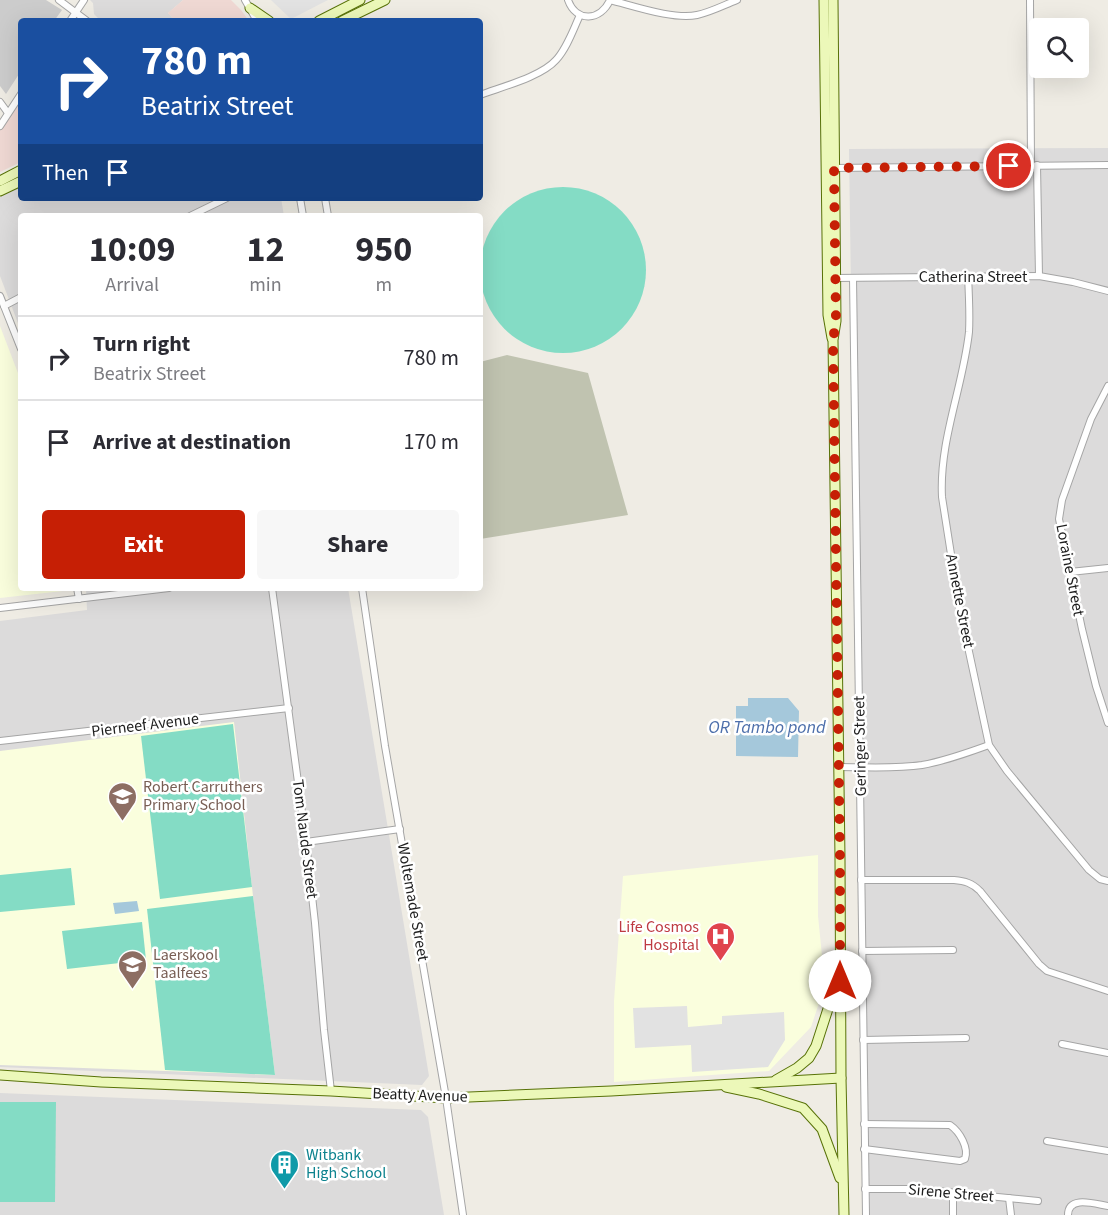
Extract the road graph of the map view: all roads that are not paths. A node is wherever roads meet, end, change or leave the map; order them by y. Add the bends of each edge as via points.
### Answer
1 (59, 0) edge
2 (84, 0) edge
3 (360, 0) edge
4 (385, 0) edge
5 (568, 0) edge
6 (610, 0) edge
7 (737, 0) edge
8 (818, 0) edge
9 (1030, 0) edge
10 (831, 1) edge
11 (248, 4) edge
12 (76, 12) junction
13 (580, 15) junction
14 (72, 18) edge
15 (83, 18) edge
16 (255, 18) edge
17 (265, 18) edge
18 (325, 18) edge
19 (348, 18) edge
20 (824, 19) junction
21 (483, 94) edge
22 (18, 98) edge
23 (0, 102) edge
24 (8, 113) junction
25 (0, 126) edge
26 (1034, 165) junction
27 (1108, 165) edge
28 (830, 168) junction
29 (18, 172) edge
30 (0, 181) edge
31 (18, 182) edge
32 (0, 191) edge
33 (220, 201) edge
34 (196, 213) edge
35 (968, 276) junction
36 (1039, 276) junction
37 (832, 278) junction
38 (853, 278) junction
39 (1108, 291) edge
40 (0, 296) edge
41 (18, 299) edge
42 (4, 306) junction
43 (18, 341) edge
44 (1108, 386) edge
45 (1108, 568) edge
46 (1070, 572) junction
47 (78, 591) edge
48 (145, 591) edge
49 (272, 591) edge
50 (362, 591) edge
51 (80, 599) junction
52 (0, 608) edge
53 (289, 708) junction
54 (1108, 723) edge
55 (0, 741) edge
56 (989, 744) junction
57 (860, 767) junction
58 (838, 768) junction
59 (400, 829) junction
60 (306, 842) junction
61 (861, 880) junction
62 (1108, 882) edge
63 (953, 950) dead end
64 (862, 951) junction
65 (840, 972) junction
66 (1108, 991) edge
67 (966, 1038) dead end
68 (863, 1041) junction
69 (1062, 1044) dead end
70 (1108, 1053) edge
71 (0, 1075) edge
72 (841, 1078) junction
73 (774, 1081) junction
74 (713, 1084) junction
75 (331, 1091) junction
76 (446, 1098) junction
77 (864, 1124) junction
78 (1047, 1142) dead end
79 (864, 1149) junction
80 (1108, 1151) edge
81 (843, 1186) junction
82 (865, 1189) junction
83 (953, 1193) junction
84 (1009, 1198) junction
85 (1038, 1201) dead end
86 (1108, 1206) edge
87 (463, 1215) edge
88 (844, 1215) edge
89 (866, 1215) edge
90 (953, 1215) edge
91 (1011, 1215) edge
92 (1068, 1215) edge

1 - 12 street
2 - 12 street
3 - 18 main road
4 - 19 main road
5 - 13 street
6 - 7 street via 684,16 699,15
6 - 13 street via 602,13
8 - 20 main road
9 - 26 street
10 - 20 main road
10 - 28 main road
11 - 16 street
11 - 17 main road
12 - 14 street
12 - 15 street
13 - 21 street via 562,53 550,66
20 - 28 main road
22 - 24 street
23 - 24 street
24 - 25 street
26 - 27 street
26 - 28 street
26 - 36 street
28 - 37 main road
29 - 30 main road
31 - 32 main road
33 - 34 street
35 - 36 street, Catherina Street
35 - 38 street, Catherina Street
35 - 56 street, Annette Street via 969,330 941,483 959,605
36 - 39 street, Catherina Street
37 - 38 street, Catherina Street
37 - 58 main road via 836,321 833,340
38 - 57 street, Geringer Street
40 - 42 street
41 - 42 street
42 - 43 street
44 - 46 street, Loraine Street via 1091,419 1060,512
45 - 46 street
46 - 54 street, Loraine Street
47 - 51 street
48 - 51 street
49 - 53 street, Tom Naude Street
50 - 59 street, Woltemade Street
51 - 52 street
53 - 55 street, Pierneef Avenue
53 - 60 street, Tom Naude Street
56 - 57 street via 921,765
56 - 62 street, Annette Street via 1089,870
57 - 58 street
57 - 61 street, Geringer Street
58 - 65 main road
59 - 60 street
59 - 76 street, Woltemade Street
60 - 75 street, Tom Naude Street
61 - 64 street, Geringer Street
61 - 66 street via 954,880 973,885 1047,971
63 - 64 street
64 - 68 street, Geringer Street
65 - 72 main road
65 - 73 main road via 816,1046 797,1068
67 - 68 street
68 - 77 street, Geringer Street
69 - 70 street
71 - 75 main road, Beatty Avenue
72 - 73 main road, Beatty Avenue
72 - 81 main road
73 - 74 main road, Beatty Avenue
74 - 76 main road, Beatty Avenue
74 - 81 main road via 803,1108 822,1129
75 - 76 main road, Beatty Avenue
76 - 87 street, Woltemade Street
77 - 79 street, Geringer Street
77 - 79 street via 950,1125 958,1132 967,1155 960,1161
78 - 80 street
79 - 82 street, Geringer Street
81 - 88 main road
82 - 83 street, Sirene Street
82 - 89 street, Geringer Street
83 - 84 street, Sirene Street
83 - 90 street
84 - 85 street, Sirene Street
84 - 91 street
86 - 92 street via 1076,1202 1068,1209

